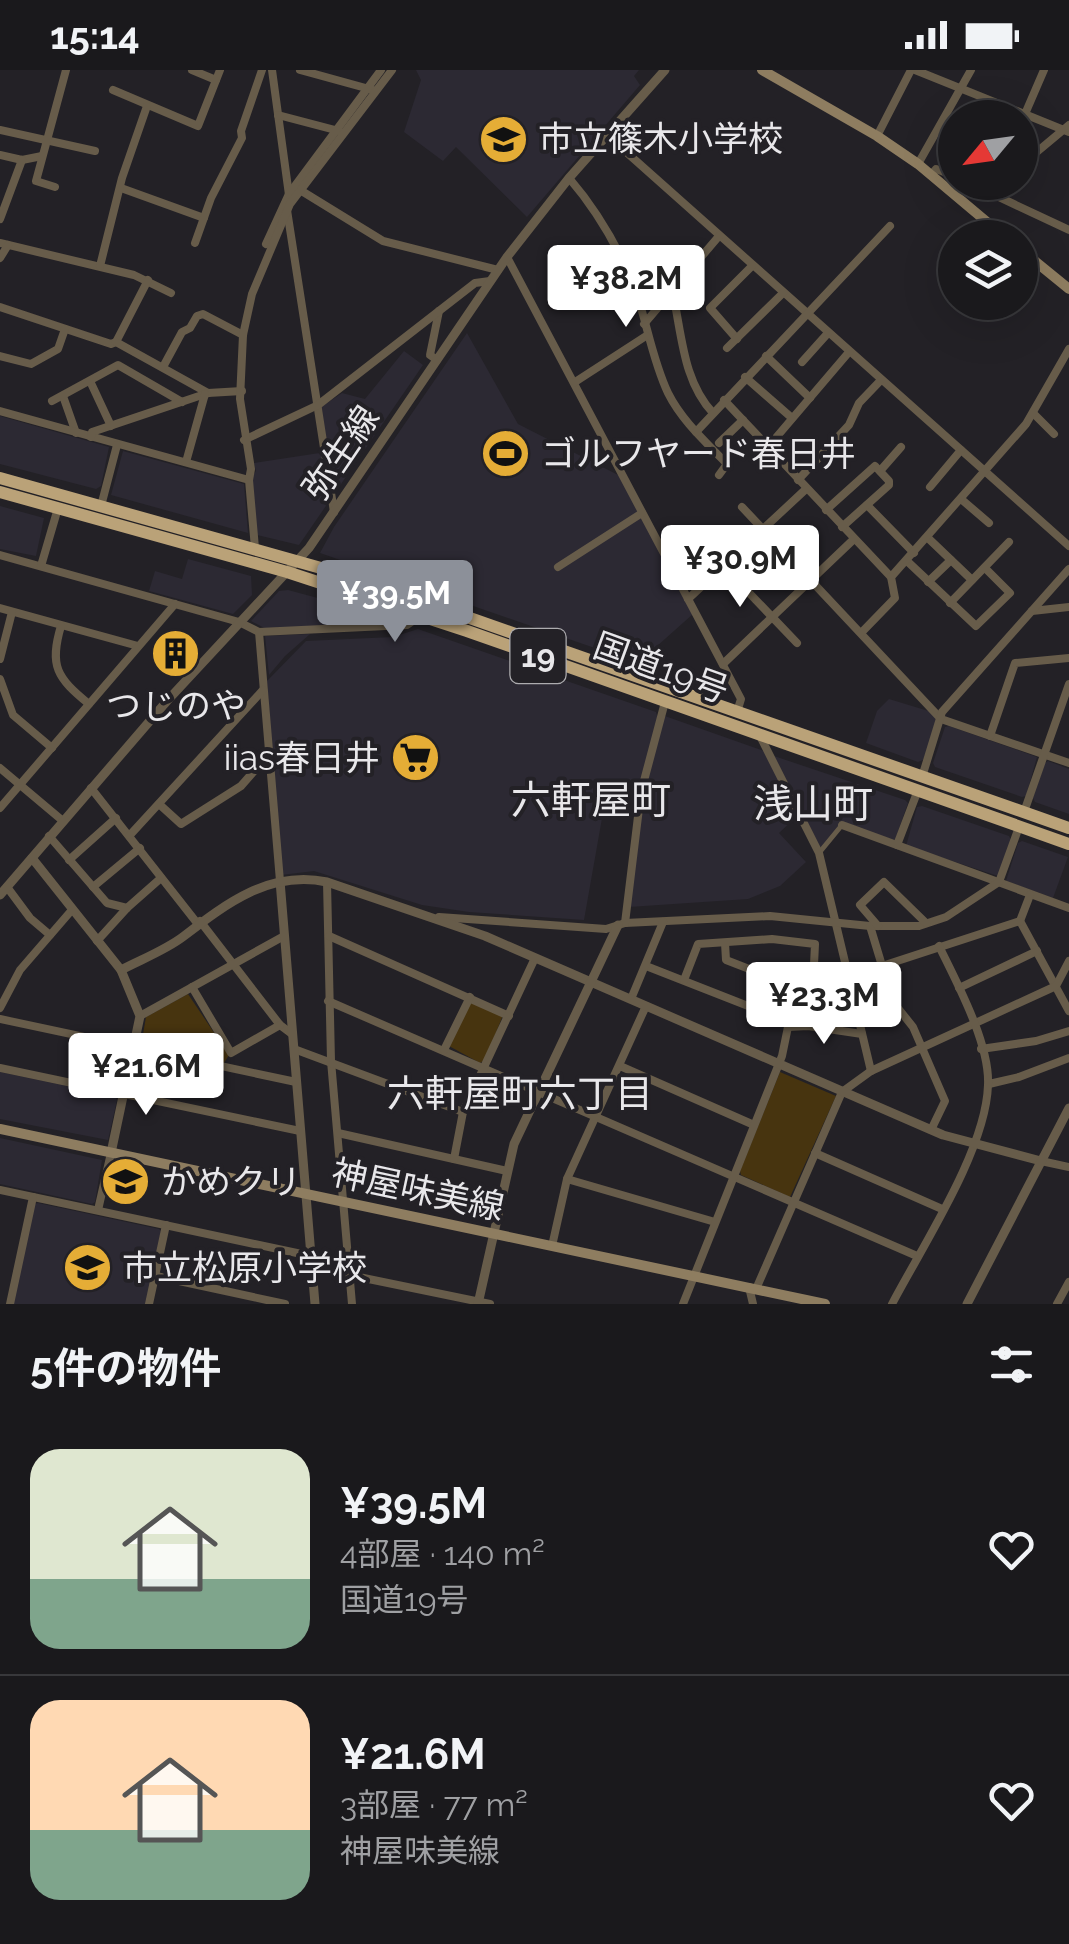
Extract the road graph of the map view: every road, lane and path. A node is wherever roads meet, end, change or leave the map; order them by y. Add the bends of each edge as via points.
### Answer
1 (66, 70) edge
2 (192, 70) edge
3 (262, 70) edge
4 (272, 70) edge
5 (300, 70) edge
6 (381, 70) edge
7 (392, 70) edge
8 (665, 70) edge
9 (762, 70) edge
10 (913, 70) edge
11 (971, 70) edge
12 (1044, 70) edge
13 (218, 75) edge
14 (962, 88) junction
15 (372, 89) junction
16 (113, 90) dead end
17 (991, 100) edge
18 (1031, 100) edge
19 (147, 106) junction
20 (278, 116) junction
21 (1038, 119) edge
22 (1067, 129) edge
23 (0, 130) edge
24 (340, 131) junction
25 (607, 136) junction
26 (877, 136) junction
27 (46, 142) junction
28 (95, 151) dead end
29 (1038, 152) edge
30 (0, 155) edge
31 (42, 156) junction
32 (22, 160) junction
33 (918, 164) junction
34 (938, 171) edge
35 (931, 175) junction
36 (569, 178) junction
37 (55, 187) dead end
38 (121, 188) junction
39 (300, 190) junction
40 (1003, 200) edge
41 (289, 203) junction
42 (204, 218) junction
43 (0, 219) edge
44 (985, 220) edge
45 (890, 226) dead end
46 (1069, 230) edge
47 (719, 236) junction
48 (194, 243) dead end
49 (4, 244) edge
50 (508, 257) junction
51 (0, 258) edge
52 (1038, 264) edge
53 (100, 266) junction
54 (752, 266) junction
55 (498, 270) junction
56 (148, 280) junction
57 (490, 282) junction
58 (1069, 289) edge
59 (672, 290) junction
60 (171, 293) dead end
61 (783, 293) junction
62 (0, 307) edge
63 (439, 311) junction
64 (806, 314) junction
65 (644, 324) junction
66 (64, 330) junction
67 (828, 334) junction
68 (240, 335) junction
69 (646, 336) junction
70 (736, 339) junction
71 (116, 342) junction
72 (727, 348) dead end
73 (1069, 349) edge
74 (850, 352) junction
75 (0, 356) edge
76 (766, 356) junction
77 (437, 360) junction
78 (802, 362) dead end
79 (163, 367) junction
80 (746, 378) junction
81 (882, 380) junction
82 (90, 381) junction
83 (574, 382) junction
84 (242, 391) junction
85 (206, 394) junction
86 (62, 396) junction
87 (810, 398) junction
88 (724, 400) junction
89 (52, 401) dead end
90 (182, 402) junction
91 (318, 404) junction
92 (0, 410) edge
93 (1033, 412) junction
94 (713, 413) junction
95 (792, 418) junction
96 (743, 420) junction
97 (110, 426) junction
98 (76, 432) junction
99 (696, 432) junction
100 (1054, 434) dead end
101 (91, 437) junction
102 (244, 440) junction
103 (118, 444) junction
104 (719, 444) dead end
105 (768, 447) junction
106 (901, 447) dead end
107 (961, 450) junction
108 (186, 462) junction
109 (880, 471) junction
110 (985, 472) junction
111 (719, 476) dead end
112 (0, 478) edge
113 (249, 480) junction
114 (798, 480) junction
115 (930, 487) dead end
116 (806, 489) junction
117 (0, 492) edge
118 (962, 499) junction
119 (867, 505) junction
120 (101, 506) junction
121 (742, 507) dead end
122 (58, 508) junction
123 (826, 510) junction
124 (334, 512) junction
125 (642, 513) junction
126 (989, 524) dead end
127 (842, 527) junction
128 (763, 530) junction
129 (928, 538) junction
130 (854, 539) junction
131 (1009, 542) dead end
132 (1069, 546) edge
133 (254, 548) junction
134 (709, 551) dead end
135 (0, 555) edge
136 (910, 557) junction
137 (298, 560) junction
138 (950, 560) junction
139 (41, 566) junction
140 (724, 566) junction
141 (558, 567) dead end
142 (985, 568) junction
143 (1069, 569) edge
144 (286, 572) junction
145 (891, 577) junction
146 (972, 580) junction
147 (810, 581) junction
148 (928, 582) junction
149 (688, 598) junction
150 (950, 603) junction
151 (175, 604) junction
152 (1069, 607) edge
153 (0, 608) edge
154 (1032, 611) junction
155 (12, 612) junction
156 (420, 616) junction
157 (773, 617) junction
158 (238, 622) junction
159 (62, 626) junction
160 (259, 632) junction
161 (861, 633) junction
162 (797, 644) dead end
163 (138, 646) junction
164 (0, 658) edge
165 (1069, 658) edge
166 (723, 664) junction
167 (0, 679) edge
168 (1069, 684) edge
169 (263, 690) junction
170 (665, 702) junction
171 (88, 704) junction
172 (1065, 706) edge
173 (738, 712) junction
174 (941, 720) junction
175 (759, 735) junction
176 (990, 736) junction
177 (52, 748) junction
178 (1044, 754) junction
179 (270, 762) junction
180 (1069, 763) edge
181 (0, 768) edge
182 (920, 784) junction
183 (20, 785) junction
184 (91, 788) junction
185 (159, 804) junction
186 (0, 808) edge
187 (1024, 812) junction
188 (116, 818) junction
189 (62, 821) junction
190 (842, 825) joint
191 (1019, 826) junction
192 (1069, 828) edge
193 (130, 835) junction
194 (49, 836) junction
195 (1069, 844) edge
196 (897, 846) junction
197 (140, 848) junction
198 (819, 853) junction
199 (32, 858) junction
200 (69, 860) junction
201 (162, 878) junction
202 (280, 880) junction
203 (327, 882) junction
204 (1000, 882) junction
205 (92, 886) junction
206 (3, 891) edge
207 (1030, 895) junction
208 (127, 908) junction
209 (1069, 908) edge
210 (71, 910) junction
211 (435, 917) junction
212 (1020, 921) junction
213 (198, 922) junction
214 (663, 922) junction
215 (836, 923) junction
216 (926, 923) junction
217 (622, 924) junction
218 (874, 926) junction
219 (50, 935) junction
220 (284, 936) junction
221 (328, 936) junction
222 (96, 941) junction
223 (725, 942) junction
224 (940, 946) junction
225 (1037, 951) junction
226 (536, 958) junction
227 (1069, 961) edge
228 (233, 963) junction
229 (646, 966) junction
230 (883, 969) junction
231 (121, 970) junction
232 (684, 980) junction
233 (849, 980) junction
234 (591, 982) junction
235 (1056, 986) junction
236 (192, 987) junction
237 (808, 988) junction
238 (959, 988) junction
239 (470, 997) junction
240 (631, 999) junction
241 (328, 1001) junction
242 (646, 1006) junction
243 (0, 1008) edge
244 (1069, 1011) edge
245 (140, 1016) junction
246 (509, 1016) junction
247 (0, 1019) edge
248 (975, 1024) junction
249 (280, 1025) junction
250 (789, 1025) junction
251 (1069, 1030) edge
252 (292, 1034) junction
253 (862, 1034) junction
254 (133, 1048) junction
255 (294, 1048) junction
256 (922, 1048) junction
257 (981, 1049) junction
258 (444, 1050) junction
259 (231, 1053) junction
260 (1069, 1058) edge
261 (331, 1060) junction
262 (779, 1065) junction
263 (620, 1066) junction
264 (0, 1068) edge
265 (228, 1068) junction
266 (485, 1068) junction
267 (871, 1071) junction
268 (296, 1082) junction
269 (988, 1084) junction
270 (842, 1092) junction
271 (541, 1093) junction
272 (124, 1094) junction
273 (1069, 1108) edge
274 (463, 1112) junction
275 (595, 1116) junction
276 (754, 1125) junction
277 (0, 1129) edge
278 (931, 1130) junction
279 (300, 1131) junction
280 (338, 1134) junction
281 (976, 1143) junction
282 (111, 1153) junction
283 (816, 1154) junction
284 (454, 1159) junction
285 (1041, 1161) junction
286 (1069, 1167) edge
287 (506, 1170) junction
288 (733, 1176) junction
289 (567, 1178) junction
290 (0, 1190) edge
291 (306, 1194) junction
292 (33, 1197) junction
293 (344, 1202) junction
294 (794, 1202) junction
295 (942, 1209) junction
296 (98, 1210) junction
297 (715, 1222) junction
298 (166, 1225) junction
299 (494, 1234) junction
300 (552, 1246) junction
301 (311, 1256) junction
302 (917, 1256) junction
303 (350, 1275) junction
304 (156, 1276) junction
305 (693, 1276) junction
306 (1068, 1286) edge
307 (752, 1288) junction
308 (478, 1303) edge
309 (817, 1303) edge
310 (10, 1304) edge
311 (150, 1304) edge
312 (285, 1304) edge
313 (315, 1304) edge
314 (352, 1304) edge
315 (490, 1304) edge
316 (683, 1304) edge
317 (753, 1304) edge
318 (892, 1304) edge
319 (967, 1304) edge
320 (1056, 1304) edge

1 - 27 street
2 - 13 street
3 - 42 street via 242,138
4 - 20 street
5 - 15 street
6 - 15 street
7 - 15 street
8 - 25 street, 弥生線
9 - 26 main road
10 - 14 street
10 - 26 street
11 - 14 street
12 - 18 street
13 - 19 street via 198,126
14 - 17 street
14 - 33 street
15 - 24 street
16 - 19 street
19 - 38 street
20 - 24 street
20 - 41 street
21 - 22 street
22 - 29 street
23 - 27 street
24 - 39 street
24 - 41 street
25 - 36 street, 弥生線
25 - 47 street
26 - 33 main road
27 - 28 street
27 - 31 street
30 - 32 street
31 - 32 street
31 - 37 street via 36,181
32 - 43 street
33 - 35 main road
34 - 35 street
35 - 44 main road
36 - 50 street, 弥生線
36 - 65 street via 592,205 630,278
38 - 42 street
38 - 53 street
39 - 41 street
39 - 55 street via 382,241
40 - 46 street
41 - 68 street
41 - 68 street via 258,262
41 - 91 street
42 - 48 street
45 - 64 street
47 - 54 street
47 - 59 street
49 - 51 street
49 - 53 street
50 - 55 street, 弥生線
50 - 83 street
52 - 58 main road
53 - 56 street
54 - 61 street
54 - 70 street via 710,308
55 - 57 street, 弥生線
56 - 60 street
56 - 71 street
57 - 63 street via 475,283
57 - 77 street, 弥生線
59 - 65 street
59 - 94 street via 688,365
61 - 64 street
61 - 70 street
62 - 66 street
63 - 77 street via 430,355
63 - 91 street
64 - 67 street
64 - 76 street
65 - 69 street
66 - 71 street
66 - 75 street via 58,349 30,364
67 - 74 street
67 - 78 street
68 - 79 street via 197,316
68 - 84 street
69 - 83 street
69 - 99 street via 669,394
70 - 72 street
71 - 79 street
73 - 93 street
74 - 81 street
74 - 87 street
76 - 80 street
76 - 87 street
77 - 124 street, 弥生線
79 - 85 street
80 - 88 street
80 - 95 street
81 - 107 street
81 - 114 street
82 - 86 street
82 - 90 street via 118,364
82 - 97 street
83 - 125 street
84 - 85 street
84 - 102 street
85 - 90 street
85 - 108 street
86 - 89 street
86 - 98 street
87 - 95 street
88 - 94 street
88 - 96 street
90 - 97 street
91 - 102 street
91 - 124 street
92 - 98 street
93 - 100 street
93 - 110 street
94 - 99 street
95 - 105 street
96 - 104 street
96 - 105 street
97 - 101 street
98 - 101 street
99 - 111 street via 726,464
101 - 103 street
102 - 113 street
103 - 108 street
103 - 120 street
105 - 114 street
106 - 109 street
107 - 110 street
107 - 115 street
108 - 113 street
109 - 119 street via 889,485
109 - 123 street via 875,466
110 - 118 street
110 - 132 street
112 - 120 highway, 国道19号 / 19
113 - 133 street
114 - 116 street
116 - 123 street
116 - 128 street
117 - 122 highway, 国道19号 / 19
118 - 126 street
118 - 129 street
119 - 127 street
119 - 136 street
120 - 133 highway, 国道19号 / 19
121 - 128 street
122 - 139 street
122 - 144 highway, 国道19号 / 19
123 - 127 street
124 - 137 street, 弥生線
125 - 141 street
125 - 149 street
127 - 130 street
128 - 140 street
128 - 147 street
129 - 136 street
129 - 138 street
130 - 145 street
130 - 147 street
131 - 142 street
133 - 137 highway, 国道19号 / 19
134 - 140 street
135 - 139 street
136 - 145 street
136 - 148 street
137 - 144 street, 弥生線
137 - 173 highway, 国道19号 / 19
138 - 146 street
138 - 148 street
139 - 151 street
140 - 149 street
140 - 157 street
142 - 146 street
142 - 150 street via 1010,593 976,626
143 - 154 street
144 - 156 highway, 国道19号 / 19
144 - 158 street, 弥生線
145 - 161 street via 895,598
146 - 150 street
147 - 157 street
147 - 161 street
148 - 150 street
149 - 166 street
151 - 158 street
151 - 163 street
152 - 154 street
153 - 155 street
154 - 174 street
155 - 159 street
155 - 164 street
156 - 160 street via 408,625
156 - 170 highway, 国道19号 / 19
157 - 162 street
157 - 166 street
158 - 160 street
158 - 184 street, 弥生線
159 - 163 street
159 - 171 street via 53,652 64,684
160 - 169 street
161 - 174 street
163 - 171 street
165 - 176 street via 1015,663
166 - 173 street via 741,699
167 - 177 street via 13,714
168 - 172 street
169 - 179 street
169 - 185 street
170 - 175 highway, 国道19号 / 19
170 - 217 street via 641,792
171 - 177 street
172 - 178 street
173 - 182 highway, 国道19号 / 19
174 - 176 street
174 - 182 street
175 - 182 highway, 国道19号 / 19
175 - 198 street
176 - 178 street
177 - 183 street
178 - 180 street
178 - 187 street
179 - 185 street via 181,824
179 - 202 street
181 - 183 street
182 - 187 highway, 国道19号 / 19
182 - 191 highway, 国道19号 / 19
182 - 196 street
183 - 186 street
183 - 189 street
184 - 188 street
184 - 189 street, 弥生線
185 - 193 street
187 - 192 highway, 国道19号 / 19
188 - 193 street
188 - 200 street
189 - 194 street, 弥生線
190 - 196 street
190 - 198 street
191 - 195 highway, 国道19号 / 19
191 - 204 street
193 - 197 street
194 - 199 street, 弥生線
194 - 200 street
196 - 204 street
197 - 201 street
197 - 205 street
198 - 215 street
199 - 206 street, 弥生線
199 - 210 street
200 - 205 street
201 - 208 street
201 - 213 street
202 - 203 street
202 - 213 street
202 - 220 street
203 - 211 street
203 - 221 street
204 - 207 street
204 - 216 street
205 - 208 street via 106,903
206 - 219 street
207 - 209 street
207 - 212 street
208 - 222 street
210 - 219 street
210 - 222 street
211 - 217 street via 606,929
211 - 226 street
212 - 224 street
212 - 225 street
213 - 228 street
213 - 231 street
214 - 215 street via 770,916
214 - 217 street
214 - 229 street
215 - 218 street
215 - 233 street
216 - 218 street
216 - 218 street via 884,882 860,905
217 - 234 street
218 - 230 street
219 - 243 street
220 - 228 street
220 - 252 street
221 - 239 street
221 - 241 street
222 - 231 street
223 - 232 street via 698,944
223 - 237 street via 726,960
223 - 237 street via 815,944
224 - 230 street
224 - 238 street
225 - 235 street
225 - 238 street
226 - 234 street
226 - 246 street
227 - 235 street
228 - 236 street
228 - 249 street
229 - 232 street
229 - 240 street
230 - 233 street
230 - 256 street via 893,1002
231 - 245 street
232 - 250 street
233 - 237 street
233 - 253 street
234 - 240 street
234 - 271 street
235 - 244 street
235 - 248 street
236 - 245 street
236 - 259 street
237 - 250 street
238 - 248 street
239 - 246 street
239 - 258 street
240 - 242 street
241 - 258 street
241 - 261 street
242 - 262 street
242 - 263 street
245 - 254 street
246 - 266 street
247 - 254 street
248 - 256 street
248 - 257 street
249 - 252 street
249 - 259 street
250 - 253 street
250 - 262 street
251 - 257 street
252 - 255 street
253 - 267 street
254 - 265 street
254 - 272 street
255 - 261 street
255 - 268 street
256 - 267 street
256 - 278 street via 945,1102
257 - 269 street
258 - 266 street
259 - 265 street
260 - 269 street
261 - 274 street
261 - 280 street
262 - 270 street
262 - 276 street
263 - 275 street
263 - 276 street
264 - 272 street
265 - 268 street
266 - 271 street
266 - 274 street
267 - 270 street
268 - 279 street
269 - 281 street
270 - 278 street
270 - 283 street
271 - 275 street
271 - 287 street
272 - 279 street
272 - 282 street
273 - 285 street
274 - 284 street
275 - 288 street
275 - 289 street
276 - 288 street
277 - 282 main road, 神屋味美線
278 - 281 street
279 - 291 street
280 - 284 street
280 - 293 street
281 - 285 street
281 - 295 street
282 - 291 main road, 神屋味美線
282 - 296 street
283 - 294 street
283 - 295 street
284 - 287 street
285 - 286 street
285 - 319 street
287 - 299 street
288 - 294 street
288 - 297 street
289 - 297 street
289 - 300 street
290 - 292 street
291 - 293 main road, 神屋味美線
291 - 301 street
292 - 296 street
292 - 310 street
293 - 299 main road, 神屋味美線
293 - 303 street
294 - 302 street
294 - 307 street
295 - 302 street
296 - 298 street
297 - 305 street
298 - 301 street
298 - 304 street
299 - 300 main road, 神屋味美線
299 - 308 street
300 - 305 main road, 神屋味美線
301 - 313 street
302 - 318 street
303 - 308 street
303 - 314 street
304 - 311 street
304 - 312 street
305 - 307 main road, 神屋味美線
305 - 316 street
306 - 320 street
307 - 309 main road, 神屋味美線
307 - 317 street
308 - 315 street

